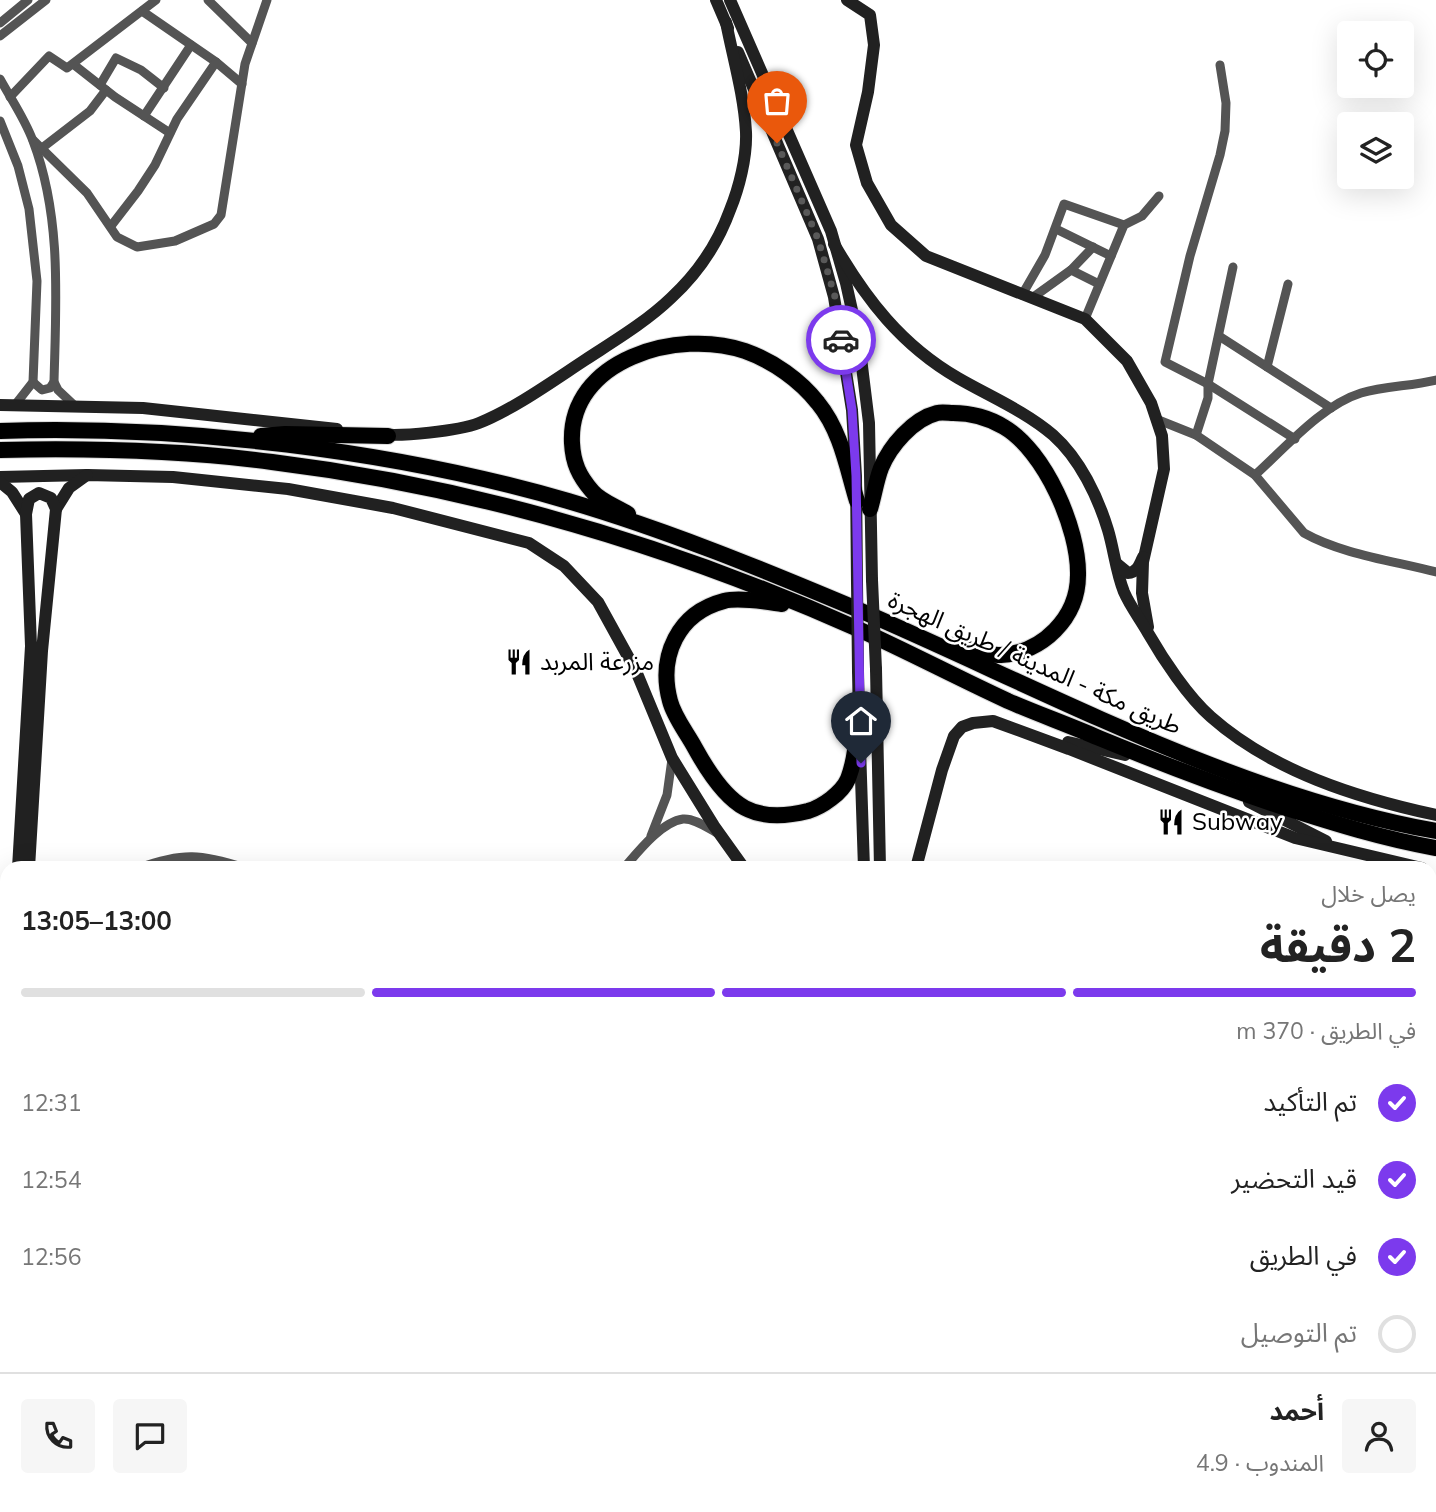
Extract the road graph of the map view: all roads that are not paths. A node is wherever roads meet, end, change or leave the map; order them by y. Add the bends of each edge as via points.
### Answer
1 (28, 0) edge
2 (46, 0) edge
3 (156, 0) edge
4 (208, 0) edge
5 (267, 0) edge
6 (716, 0) edge
7 (730, 0) edge
8 (847, 0) edge
9 (142, 11) junction
10 (726, 22) junction
11 (0, 23) edge
12 (0, 36) edge
13 (252, 43) junction
14 (191, 45) junction
15 (216, 62) junction
16 (73, 64) junction
17 (1220, 65) dead end
18 (0, 79) edge
19 (242, 84) junction
20 (103, 87) junction
21 (164, 88) junction
22 (10, 97) junction
23 (144, 116) junction
24 (0, 121) edge
25 (170, 133) junction
26 (33, 141) junction
27 (42, 148) junction
28 (1159, 196) dead end
29 (1124, 225) junction
30 (111, 226) junction
31 (1056, 229) junction
32 (834, 244) junction
33 (1093, 247) junction
34 (1111, 256) junction
35 (1233, 267) dead end
36 (1071, 271) junction
37 (1099, 284) junction
38 (1288, 284) dead end
39 (1027, 297) junction
40 (1085, 319) junction
41 (1219, 336) junction
42 (1267, 367) junction
43 (1436, 380) edge
44 (33, 382) junction
45 (54, 382) junction
46 (1208, 384) junction
47 (0, 405) edge
48 (15, 405) junction
49 (75, 406) junction
50 (1331, 408) junction
51 (1156, 419) junction
52 (0, 431) edge
53 (1196, 435) junction
54 (388, 436) junction
55 (219, 439) junction
56 (1295, 439) junction
57 (0, 450) edge
58 (87, 475) junction
59 (1255, 475) junction
60 (0, 479) edge
61 (863, 505) junction
62 (56, 509) junction
63 (26, 514) junction
64 (651, 528) junction
65 (1144, 558) junction
66 (1116, 564) junction
67 (1436, 572) edge
68 (804, 606) junction
69 (1149, 635) junction
70 (914, 636) junction
71 (859, 711) junction
72 (1023, 732) junction
73 (673, 758) junction
74 (1159, 762) junction
75 (1217, 786) junction
76 (1436, 815) edge
77 (1436, 831) edge
78 (721, 836) junction
79 (651, 838) junction
80 (1436, 848) edge
81 (1345, 851) junction
82 (18, 861) edge
83 (29, 861) edge
84 (159, 861) edge
85 (223, 861) edge
86 (630, 861) edge
87 (739, 861) edge
88 (864, 861) edge
89 (880, 861) edge
90 (918, 861) edge
91 (1387, 861) edge

1 - 11 street
2 - 12 street
3 - 9 street
4 - 13 street
5 - 13 street
6 - 10 main road
7 - 32 main road
8 - 39 main road via 870,15 874,45 869,92 856,145 867,183 891,225 926,256
9 - 14 street
9 - 16 street
10 - 54 main road via 747,134 731,209 718,240 700,265 671,299 618,339 519,401 478,423
10 - 61 main road via 818,239 835,297
13 - 19 street
14 - 15 street
14 - 21 street
15 - 19 street
15 - 25 street
16 - 20 street
16 - 22 street via 67,68 49,56
17 - 46 street via 1225,131 1165,362
18 - 22 street
19 - 30 street via 221,215 214,224 175,240 137,247 117,237
20 - 21 street via 116,58
20 - 23 street
20 - 27 street via 90,111
21 - 23 street
22 - 26 street
23 - 25 street
24 - 44 street via 29,209 37,281
25 - 30 street via 155,165
26 - 27 street
26 - 45 street via 51,219 57,283
27 - 30 street via 87,193
28 - 29 street via 1142,216
29 - 31 street via 1065,204
29 - 34 street
31 - 33 street
31 - 39 street
32 - 61 main road via 859,342 870,436
32 - 66 main road via 884,318 920,353 1053,435 1096,496
33 - 34 street
33 - 36 street
34 - 37 street
35 - 41 street
36 - 37 street
36 - 39 street
37 - 40 street
38 - 42 street
39 - 40 main road
40 - 51 main road via 1128,361
41 - 42 street
41 - 46 street
42 - 50 street
43 - 50 street via 1363,393
44 - 45 street via 42,390
44 - 48 street
45 - 49 street
46 - 53 street
46 - 56 street
47 - 48 main road
48 - 49 main road
49 - 54 main road via 202,413
50 - 56 street
51 - 53 street
51 - 65 main road via 1164,469
52 - 55 highway, طريق مكة - المدينة / طريق الهجرة
53 - 59 street
54 - 55 highway via 285,434
55 - 64 highway, طريق مكة - المدينة / طريق الهجرة via 451,472
56 - 59 street
57 - 68 highway, طريق مكة - المدينة / طريق الهجرة via 189,454 347,473 564,520 648,546
58 - 60 main road
58 - 62 main road via 69,488
58 - 73 main road via 173,477 288,489 393,508 529,543 564,566 598,601 636,671
59 - 67 street via 1314,539
60 - 63 main road
61 - 64 highway via 839,439 819,403 782,369 744,351 680,344 611,367 578,407 572,430 573,463 593,493
61 - 70 highway via 898,441 937,413 963,413 1006,428 1032,453 1057,494 1077,551 1079,579 1067,613 1049,639 1024,652 998,656
61 - 71 main road, bridge via 857,582
61 - 89 main road, bridge via 872,580
62 - 63 main road via 51,498 39,493 29,499
62 - 83 main road
63 - 82 main road via 31,646
64 - 70 highway, طريق مكة - المدينة / طريق الهجرة
65 - 66 main road via 1131,573
65 - 69 main road via 1142,593
66 - 69 main road via 1124,592
68 - 71 highway via 725,600 690,617 670,649 670,702 704,765 729,795 745,808 766,814 816,809 847,782
68 - 74 highway, طريق مكة - المدينة / طريق الهجرة via 1011,702
69 - 76 main road via 1209,716 1258,752 1329,785
70 - 77 highway, طريق مكة - المدينة / طريق الهجرة via 1223,770 1327,805
71 - 88 main road
72 - 74 main road
72 - 81 main road via 1294,838
72 - 90 main road via 993,721 962,727 954,736
73 - 78 main road
73 - 79 street via 667,795
74 - 75 highway, طريق مكة - المدينة / طريق الهجرة
75 - 80 highway, طريق مكة - المدينة / طريق الهجرة via 1338,824
75 - 81 main road
78 - 79 street via 683,819
78 - 87 main road
79 - 86 street
81 - 91 main road
84 - 85 street via 193,855

